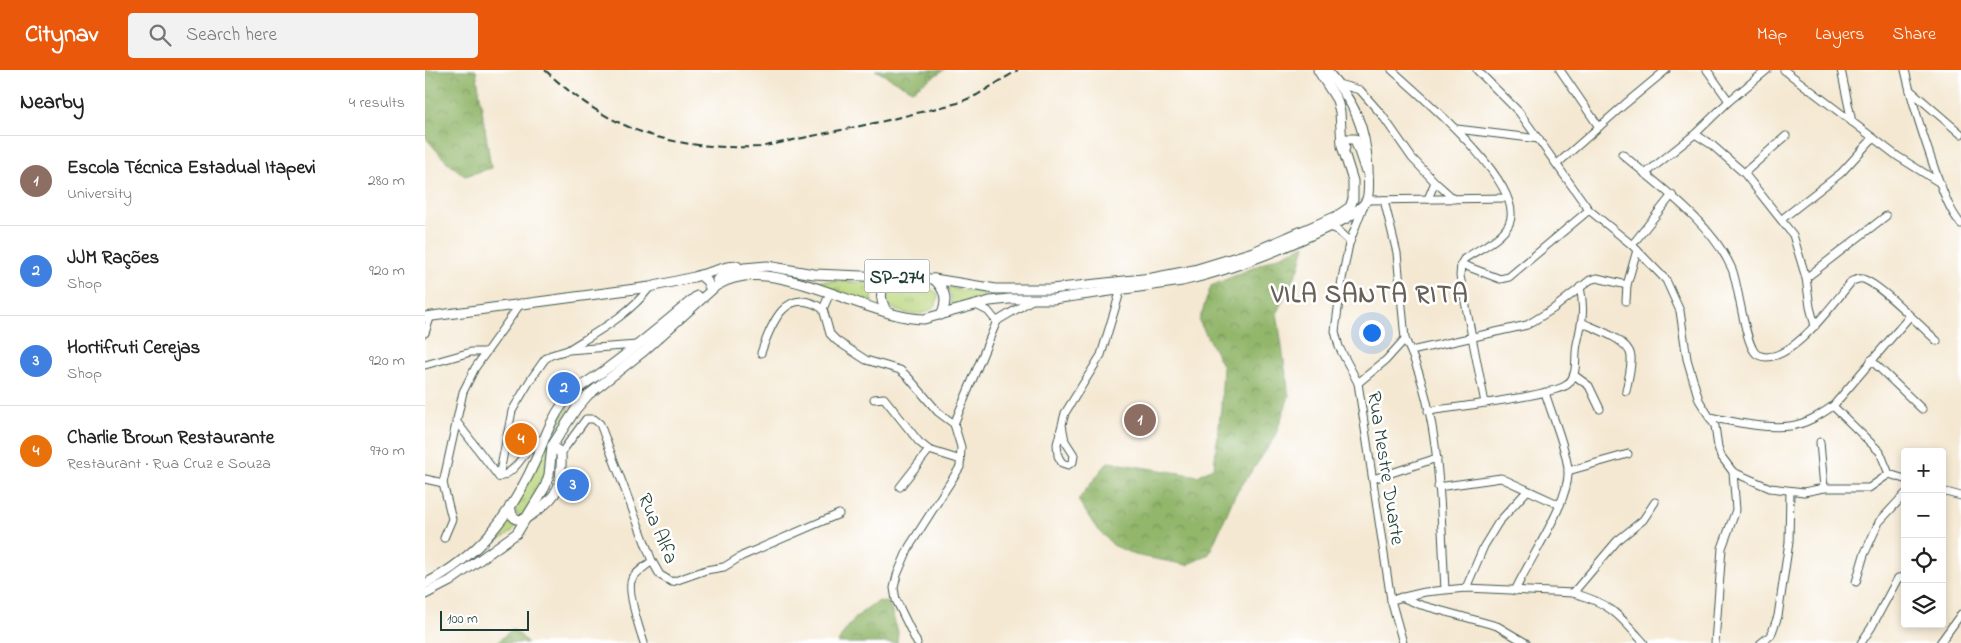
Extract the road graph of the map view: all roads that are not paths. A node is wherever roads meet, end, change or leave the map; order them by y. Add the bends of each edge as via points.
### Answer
1 (1318, 70) edge
2 (1326, 70) edge
3 (1392, 70) edge
4 (1477, 70) edge
5 (1559, 70) edge
6 (1666, 70) edge
7 (1707, 70) edge
8 (1767, 70) edge
9 (1784, 70) edge
10 (1841, 70) edge
11 (1905, 70) edge
12 (1338, 84) junction
13 (1909, 89) junction
14 (1729, 102) junction
15 (1852, 122) junction
16 (1599, 127) junction
17 (1457, 129) junction
18 (1695, 134) junction
19 (1961, 134) edge
20 (1786, 136) dead end
21 (1873, 138) junction
22 (1539, 139) junction
23 (1622, 154) dead end
24 (1557, 164) junction
25 (1348, 167) junction
26 (1744, 173) junction
27 (1645, 174) junction
28 (1368, 176) junction
29 (1435, 182) junction
30 (1940, 183) junction
31 (1672, 195) junction
32 (1507, 198) junction
33 (1428, 199) junction
34 (1454, 199) junction
35 (1384, 200) junction
36 (1365, 202) junction
37 (1589, 210) junction
38 (1886, 216) dead end
39 (1782, 219) junction
40 (1961, 224) edge
41 (1329, 227) junction
42 (1349, 242) junction
43 (1635, 247) junction
44 (1461, 264) junction
45 (744, 268) junction
46 (701, 275) junction
47 (892, 276) junction
48 (1806, 278) junction
49 (934, 279) junction
50 (1627, 285) junction
51 (651, 286) junction
52 (709, 286) junction
53 (1580, 287) junction
54 (1121, 289) junction
55 (830, 293) junction
56 (1032, 300) junction
57 (1626, 301) dead end
58 (521, 303) junction
59 (976, 305) junction
60 (823, 309) junction
61 (887, 312) junction
62 (941, 315) junction
63 (1910, 316) junction
64 (428, 318) edge
65 (997, 322) junction
66 (1583, 323) junction
67 (1815, 326) junction
68 (425, 333) edge
69 (1472, 337) junction
70 (1405, 339) junction
71 (1937, 341) dead end
72 (637, 345) junction
73 (568, 350) junction
74 (1411, 351) junction
75 (486, 352) junction
76 (761, 353) dead end
77 (1871, 360) junction
78 (425, 365) edge
79 (1574, 375) junction
80 (1358, 383) junction
81 (1626, 391) dead end
82 (1545, 392) junction
83 (875, 399) dead end
84 (566, 400) junction
85 (1485, 403) junction
86 (1833, 406) junction
87 (576, 409) junction
88 (1600, 409) dead end
89 (1922, 409) dead end
90 (1428, 411) junction
91 (1709, 417) junction
92 (456, 421) junction
93 (954, 424) junction
94 (1062, 425) junction
95 (542, 439) junction
96 (1820, 442) dead end
97 (553, 446) junction
98 (929, 450) junction
99 (561, 454) junction
100 (1628, 454) dead end
101 (1437, 458) junction
102 (961, 460) junction
103 (551, 462) junction
104 (1568, 471) junction
105 (1733, 472) junction
106 (1889, 474) junction
107 (499, 477) junction
108 (1901, 478) edge
109 (1373, 479) junction
110 (425, 480) edge
111 (559, 481) junction
112 (443, 483) junction
113 (1439, 486) junction
114 (900, 487) dead end
115 (1824, 488) junction
116 (1527, 491) junction
117 (1790, 491) junction
118 (1946, 492) edge
119 (1961, 496) edge
120 (1901, 498) edge
121 (1655, 502) dead end
122 (1560, 505) junction
123 (510, 506) junction
124 (839, 514) dead end
125 (527, 518) junction
126 (444, 538) dead end
127 (652, 561) junction
128 (1901, 578) edge
129 (1857, 582) dead end
130 (425, 584) edge
131 (1466, 588) junction
132 (1445, 589) junction
133 (1515, 591) junction
134 (1573, 593) junction
135 (425, 594) edge
136 (1401, 597) junction
137 (1391, 600) junction
138 (1961, 614) edge
139 (644, 643) edge
140 (917, 643) edge
141 (1403, 643) edge
142 (1527, 643) edge
143 (1644, 643) edge
144 (1715, 643) edge
145 (1761, 643) edge
146 (1861, 643) edge
147 (1940, 643) edge

1 - 25 main road, SP-274 via 1337,100 1342,146
2 - 12 main road
3 - 17 street
4 - 22 street via 1519,112
5 - 16 street
6 - 16 street
7 - 14 street
8 - 14 street
9 - 15 street
10 - 15 street
11 - 13 street
12 - 28 main road via 1360,123 1366,142
12 - 29 street via 1360,90 1412,158
13 - 19 street
13 - 30 street
14 - 18 street
15 - 21 street
16 - 24 street
17 - 22 street
17 - 32 street via 1485,162
18 - 26 street
18 - 27 street
20 - 26 street
21 - 30 street
21 - 39 street via 1841,174
22 - 24 street
23 - 27 street
24 - 37 street
25 - 28 main road via 1344,144 1351,138 1357,143
25 - 49 main road, SP-274 via 1353,181 1353,199 1346,211 1253,252 1194,270 1051,289 996,289
26 - 39 street
27 - 31 street
28 - 36 main road
29 - 33 street
29 - 34 street
30 - 40 street
31 - 43 street
31 - 67 street via 1696,218 1731,267 1747,337 1755,354 1774,356
32 - 34 street
32 - 44 street via 1511,215 1509,224
33 - 34 street
33 - 35 street
35 - 36 street
35 - 70 street via 1397,252
36 - 41 main road, SP-274 via 1347,218
36 - 42 street, Rua Mestre Duarte
37 - 43 street
37 - 44 street via 1509,277 1500,279
38 - 48 street
39 - 48 street via 1793,235
41 - 42 street
41 - 54 main road, SP-274 via 1227,270 1182,281
42 - 80 street, Rua Mestre Duarte via 1335,331
43 - 50 street
43 - 91 street via 1667,280 1673,293 1680,311 1694,386
44 - 69 street via 1460,276
45 - 46 main road via 727,267
45 - 47 main road, SP-274 via 767,266 814,274
45 - 52 main road, SP-274 via 720,277
46 - 51 main road
46 - 52 main road
47 - 49 main road, SP-274
47 - 61 main road via 881,289 881,299
48 - 67 street
49 - 62 main road via 945,292 946,301
50 - 53 street via 1597,278
50 - 57 street
51 - 58 main road
51 - 73 street via 627,312
52 - 72 main road, SP-274
53 - 66 street
53 - 69 street via 1527,325
54 - 56 main road, SP-274
54 - 94 street via 1101,355 1073,398
55 - 60 street
55 - 61 main road, SP-274
55 - 87 main road, SP-274 via 764,276 725,280 644,352 588,395
56 - 59 main road, SP-274 via 1009,299
56 - 65 street
58 - 64 main road
58 - 75 street
59 - 62 main road, SP-274
59 - 65 street via 988,311
60 - 76 street via 802,300 785,309 772,323
60 - 93 street via 830,334 837,341 866,360 900,370 938,412
61 - 62 main road, SP-274 via 914,319
63 - 67 street via 1862,278 1852,281
63 - 71 street
63 - 77 street
64 - 68 street
65 - 93 street
66 - 79 street
66 - 81 street via 1628,348 1631,356
69 - 74 street
69 - 85 street
70 - 74 street
70 - 80 street
72 - 73 street
72 - 84 main road, SP-274
73 - 107 street via 545,359 514,406
74 - 90 street
75 - 78 street via 471,352
75 - 92 street via 465,384
77 - 86 street
77 - 89 street
79 - 82 street via 1566,386
79 - 88 street via 1589,386
80 - 109 street, Rua Mestre Duarte
82 - 85 street
82 - 104 street
83 - 98 street via 884,398 910,432
84 - 87 main road
84 - 95 main road, SP-274
85 - 90 street
86 - 91 street via 1808,421 1791,426
86 - 106 street via 1880,452
87 - 97 main road, SP-274
90 - 101 street
91 - 105 street via 1715,426 1721,456
92 - 107 street
92 - 112 street
93 - 102 street
94 - 94 street via 1065,441 1074,454 1073,462 1068,465 1062,463 1058,456 1057,444
95 - 107 street via 535,442 509,475
95 - 123 main road, SP-274 via 532,467
96 - 115 street
97 - 99 main road
97 - 103 main road, SP-274
98 - 102 street
98 - 114 street
99 - 111 main road
99 - 127 street, Rua Alfa via 586,419 600,424
100 - 104 street
101 - 109 street
101 - 113 street
102 - 140 street via 955,476 909,547 897,575 896,600
103 - 111 main road
103 - 125 main road, SP-274 via 545,487
104 - 122 street
105 - 117 street via 1770,488
105 - 144 street via 1736,510 1722,548
106 - 108 street
106 - 115 street via 1869,488
109 - 137 street, Rua Mestre Duarte
110 - 112 street
111 - 125 main road via 555,495
112 - 126 street via 452,519
113 - 116 street via 1501,478
113 - 132 street
115 - 117 street
116 - 122 street
116 - 131 street via 1498,523
117 - 145 street via 1789,542 1778,616 1771,635
118 - 119 street
120 - 129 street via 1879,522 1864,555
121 - 134 street via 1643,520 1617,541
122 - 133 street
123 - 125 main road via 516,519
123 - 130 main road, SP-274 via 480,546
124 - 127 street, Rua Alfa via 724,567 672,582 659,575
125 - 135 main road, SP-274 via 506,542 450,581
127 - 139 street via 633,576 630,584
128 - 146 street
131 - 132 street
131 - 133 street
132 - 136 street
133 - 134 street
134 - 143 street via 1619,615
136 - 137 street
136 - 142 street via 1497,626
137 - 141 street, Rua Mestre Duarte
138 - 147 street

